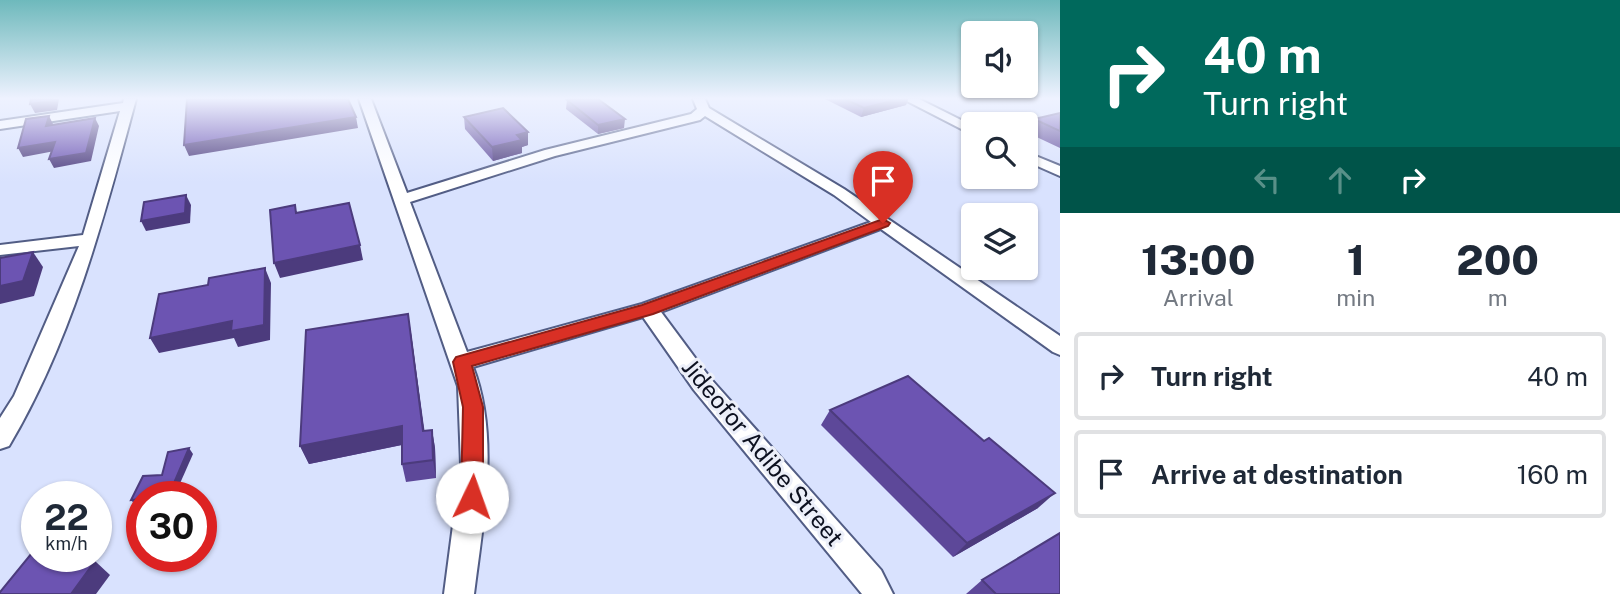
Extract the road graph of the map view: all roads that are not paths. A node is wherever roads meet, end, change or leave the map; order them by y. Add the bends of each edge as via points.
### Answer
1 (122, 127) edge
2 (375, 127) edge
3 (656, 127) edge
4 (735, 127) edge
5 (1038, 162) edge
6 (1060, 172) edge
7 (400, 200) junction
8 (883, 223) junction
9 (90, 239) junction
10 (0, 250) edge
11 (648, 310) junction
12 (1060, 347) edge
13 (462, 362) junction
14 (0, 439) edge
15 (458, 594) edge
16 (878, 594) edge

1 - 9 street
2 - 7 street
3 - 7 street via 550,153
4 - 8 street
5 - 6 street
7 - 13 street
8 - 11 street
8 - 12 street
9 - 10 street
9 - 14 street via 24,400
11 - 13 street
11 - 16 street, Jideofor Adibe Street via 702,384 871,580
13 - 15 street via 473,407 474,459

